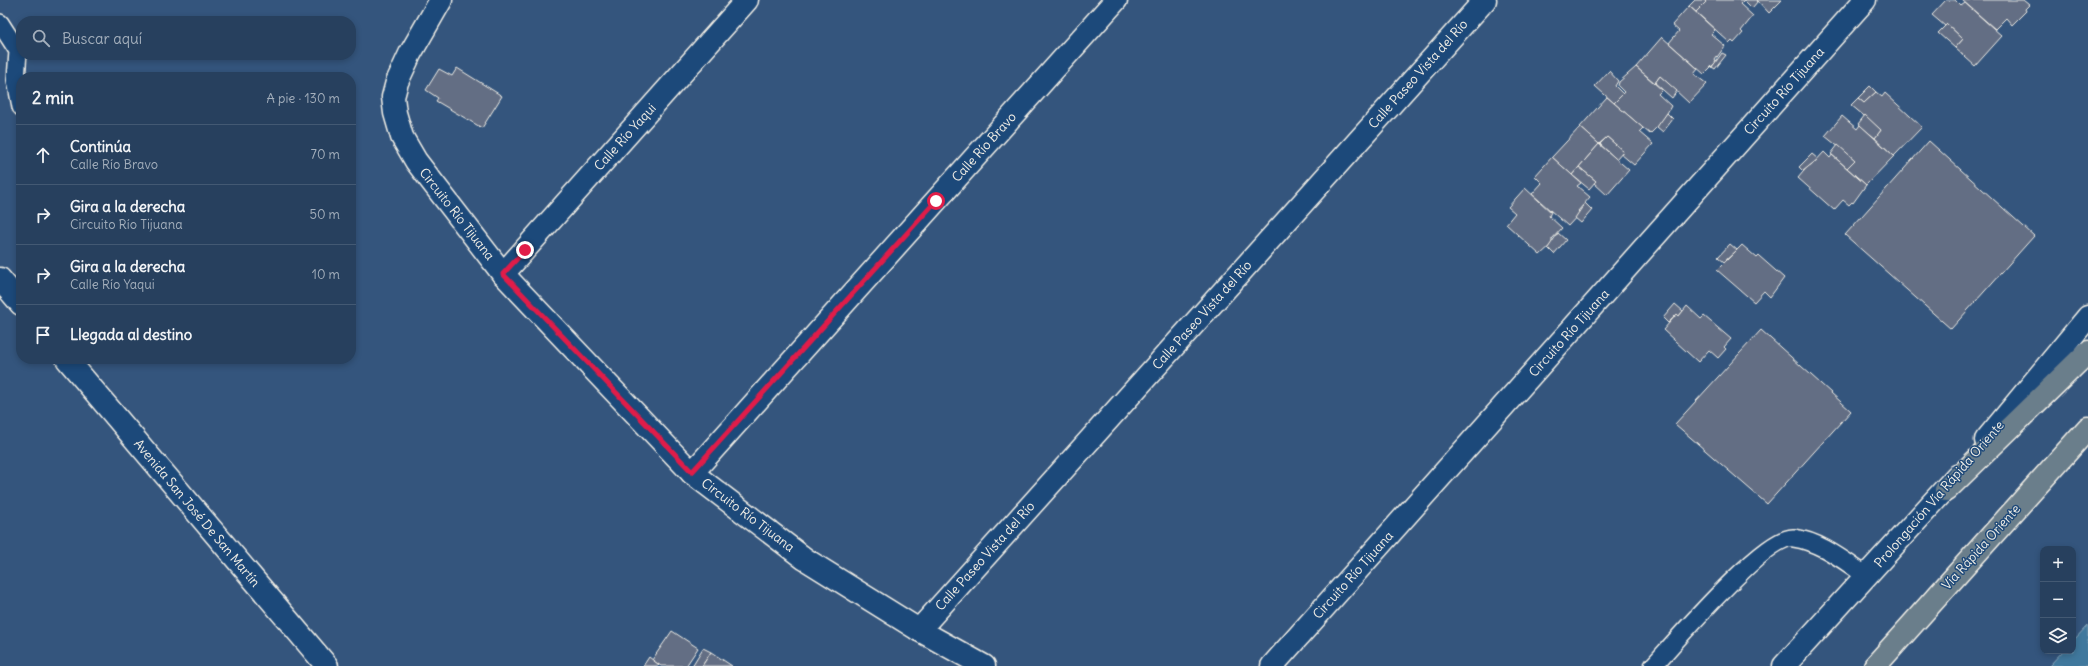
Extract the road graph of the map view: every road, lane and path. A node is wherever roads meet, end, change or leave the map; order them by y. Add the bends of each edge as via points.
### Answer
1 (442, 0) edge
2 (747, 0) edge
3 (1116, 0) edge
4 (1485, 0) edge
5 (1865, 0) edge
6 (0, 23) edge
7 (16, 48) edge
8 (17, 60) edge
9 (17, 72) edge
10 (503, 274) junction
11 (0, 279) edge
12 (16, 298) edge
13 (2088, 317) edge
14 (2088, 352) edge
15 (71, 364) edge
16 (2088, 428) edge
17 (692, 472) junction
18 (1946, 490) junction
19 (1867, 576) junction
20 (919, 630) junction
21 (327, 666) edge
22 (984, 666) edge
23 (1272, 666) edge
24 (1653, 666) edge
25 (1784, 666) edge
26 (1875, 666) edge

1 - 10 street, Circuito Río Tijuana via 410,54 397,82 393,97 395,113 402,136 416,161
2 - 10 street, Calle Río Yaqui
3 - 17 street, Calle Río Bravo
4 - 20 street, Calle Paseo Vista del Río
5 - 23 street, Circuito Río Tijuana
6 - 7 lane
8 - 9 lane
10 - 17 street, Circuito Río Tijuana
11 - 12 street
13 - 18 street, Prolongación Vía Rápida Oriente
14 - 18 highway
15 - 21 street, Avenida San José De San Martín
16 - 26 highway, Vía Rápida Oriente
17 - 20 street, Circuito Río Tijuana via 805,559
18 - 19 street, Prolongación Vía Rápida Oriente
19 - 24 lane via 1828,550 1793,538 1776,544 1750,563
19 - 25 street, Prolongación Vía Rápida Oriente
20 - 22 street, Circuito Río Tijuana

